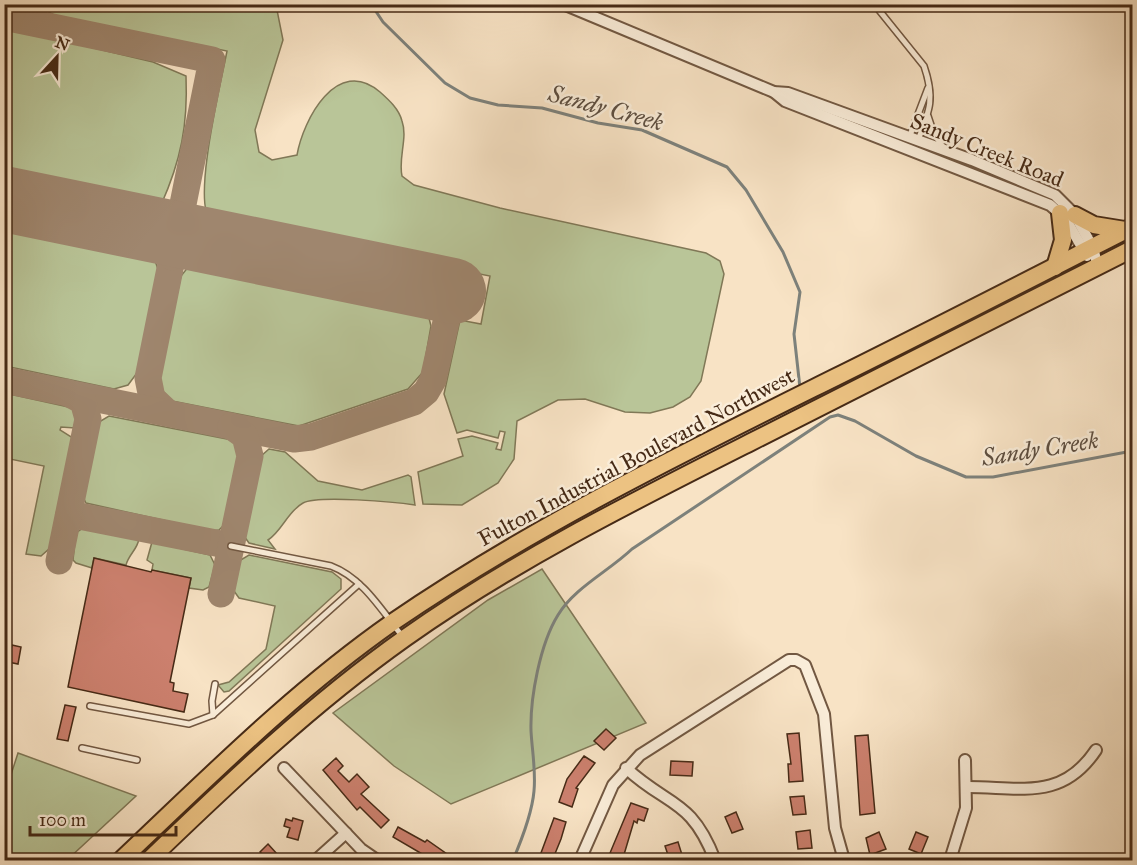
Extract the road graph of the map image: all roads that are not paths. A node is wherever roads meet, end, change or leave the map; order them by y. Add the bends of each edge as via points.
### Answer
1 (563, 4) edge
2 (874, 4) edge
3 (928, 86) junction
4 (774, 92) junction
5 (928, 116) junction
6 (913, 140) junction
7 (909, 151) junction
8 (949, 152) junction
9 (1068, 214) junction
10 (1129, 228) edge
11 (1132, 249) edge
12 (1088, 250) junction
13 (1055, 267) junction
14 (1098, 267) junction
15 (231, 546) dead end
16 (359, 584) junction
17 (392, 623) junction
18 (404, 638) junction
19 (215, 684) dead end
20 (90, 706) dead end
21 (213, 716) junction
22 (82, 748) dead end
23 (1096, 750) dead end
24 (137, 760) dead end
25 (965, 760) dead end
26 (284, 768) dead end
27 (626, 768) junction
28 (968, 787) junction
29 (345, 833) junction
30 (121, 861) edge
31 (149, 861) edge
32 (316, 861) edge
33 (377, 861) edge
34 (580, 861) edge
35 (715, 861) edge
36 (844, 861) edge
37 (950, 861) edge

1 - 4 street, Sandy Creek Road
2 - 3 lane via 924,66
3 - 5 lane via 932,100
3 - 6 lane
4 - 6 street, Sandy Creek Road via 789,93
4 - 7 street, Sandy Creek Road via 785,101
5 - 6 lane
5 - 8 lane via 937,139
6 - 7 lane
6 - 8 street, Sandy Creek Road
7 - 9 street, Sandy Creek Road
8 - 9 street, Sandy Creek Road via 1055,195
9 - 10 main road via 1094,225
9 - 12 street, Sandy Creek Road
9 - 13 main road
10 - 12 main road, Fulton Industrial Boulevard Northwest
11 - 14 main road, Fulton Industrial Boulevard Northwest
12 - 13 main road, Fulton Industrial Boulevard Northwest
12 - 14 street, Sandy Creek Road
13 - 17 main road, Fulton Industrial Boulevard Northwest via 551,523
14 - 18 main road, Fulton Industrial Boulevard Northwest via 560,541
15 - 16 lane via 331,566
16 - 17 lane
16 - 21 lane
17 - 18 lane
17 - 30 main road, Fulton Industrial Boulevard Northwest via 258,730
18 - 31 main road, Fulton Industrial Boulevard Northwest via 267,749
19 - 21 lane
20 - 21 lane via 189,724
22 - 24 lane
23 - 28 street via 1084,768 1047,788
25 - 28 street
26 - 29 street
27 - 34 street via 603,803
27 - 35 street via 691,816
27 - 36 street via 653,746 789,660 796,660 805,665 824,714 835,828
28 - 37 street via 961,830
29 - 32 street
29 - 33 street

